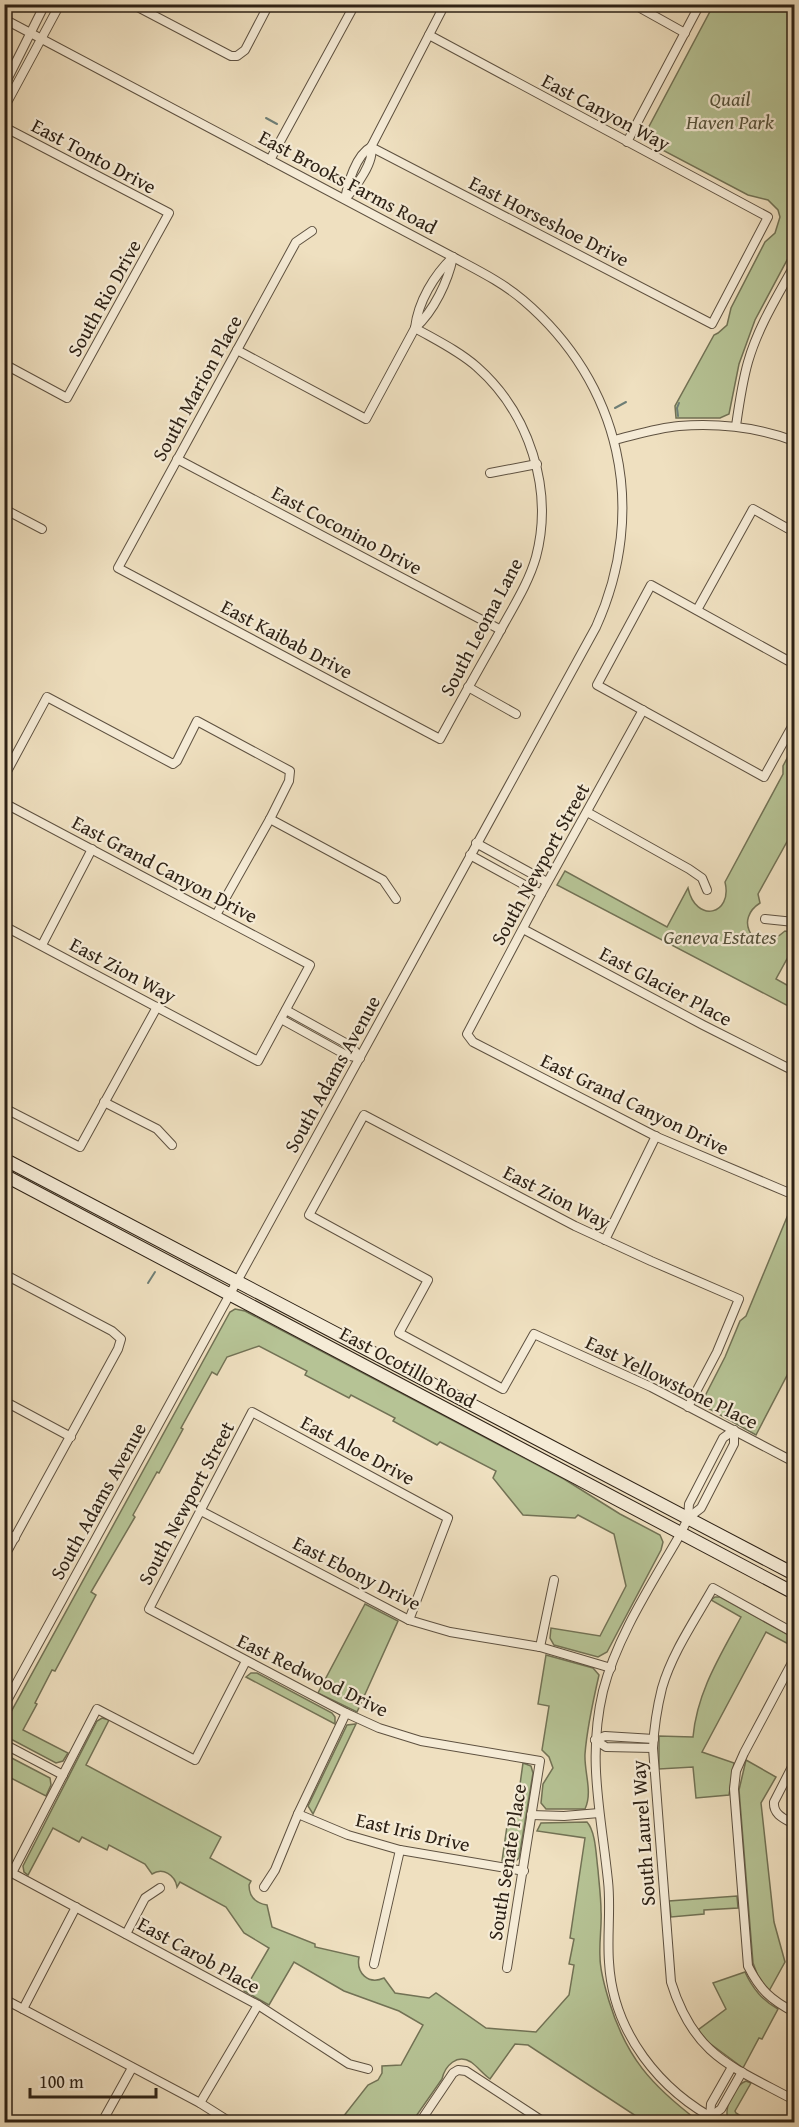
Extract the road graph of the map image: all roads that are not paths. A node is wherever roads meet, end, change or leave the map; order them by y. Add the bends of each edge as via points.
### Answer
1 (45, 4) edge
2 (60, 4) edge
3 (132, 4) edge
4 (269, 4) edge
5 (355, 4) edge
6 (445, 4) edge
7 (633, 4) edge
8 (700, 4) edge
9 (4, 19) edge
10 (30, 32) junction
11 (685, 33) junction
12 (429, 36) junction
13 (42, 39) junction
14 (9, 77) junction
15 (18, 82) junction
16 (4, 86) edge
17 (4, 108) edge
18 (4, 127) edge
19 (627, 142) junction
20 (371, 147) junction
21 (270, 160) junction
22 (345, 199) junction
23 (169, 213) joint
24 (312, 231) dead end
25 (453, 257) junction
26 (795, 266) edge
27 (430, 288) junction
28 (439, 293) junction
29 (712, 324) joint
30 (415, 328) junction
31 (237, 350) junction
32 (4, 364) edge
33 (736, 426) junction
34 (614, 440) junction
35 (795, 441) edge
36 (177, 459) junction
37 (537, 464) junction
38 (490, 473) dead end
39 (4, 509) edge
40 (42, 529) dead end
41 (795, 532) edge
42 (118, 568) joint
43 (697, 610) junction
44 (501, 630) junction
45 (795, 664) edge
46 (468, 687) junction
47 (643, 710) junction
48 (516, 714) dead end
49 (795, 723) edge
50 (440, 739) joint
51 (4, 777) edge
52 (4, 802) edge
53 (586, 812) junction
54 (270, 819) junction
55 (476, 843) junction
56 (92, 849) junction
57 (470, 855) junction
58 (548, 882) junction
59 (707, 890) dead end
60 (541, 894) junction
61 (396, 899) dead end
62 (216, 915) junction
63 (765, 919) dead end
64 (795, 922) edge
65 (4, 926) edge
66 (523, 929) junction
67 (42, 945) junction
68 (157, 1007) junction
69 (286, 1010) junction
70 (280, 1019) junction
71 (467, 1034) joint
72 (360, 1058) junction
73 (795, 1071) edge
74 (104, 1102) junction
75 (4, 1108) edge
76 (656, 1136) junction
77 (172, 1145) dead end
78 (4, 1159) edge
79 (4, 1175) edge
80 (795, 1195) edge
81 (605, 1240) junction
82 (4, 1274) edge
83 (236, 1282) junction
84 (230, 1295) junction
85 (534, 1334) joint
86 (4, 1401) edge
87 (688, 1407) junction
88 (252, 1413) joint
89 (734, 1430) junction
90 (71, 1437) junction
91 (795, 1462) edge
92 (201, 1511) junction
93 (688, 1518) junction
94 (4, 1532) edge
95 (681, 1533) junction
96 (15, 1538) junction
97 (4, 1557) edge
98 (795, 1574) edge
99 (554, 1580) dead end
100 (795, 1593) edge
101 (149, 1609) joint
102 (409, 1620) junction
103 (795, 1633) edge
104 (540, 1647) junction
105 (795, 1659) edge
106 (246, 1661) junction
107 (611, 1668) junction
108 (4, 1706) edge
109 (346, 1713) junction
110 (595, 1740) junction
111 (4, 1744) edge
112 (653, 1744) junction
113 (540, 1761) joint
114 (795, 1763) edge
115 (63, 1775) junction
116 (599, 1813) junction
117 (298, 1814) junction
118 (531, 1815) junction
119 (795, 1824) edge
120 (400, 1850) junction
121 (524, 1871) junction
122 (264, 1887) dead end
123 (160, 1888) dead end
124 (76, 1907) junction
125 (126, 1934) junction
126 (374, 1964) dead end
127 (507, 1968) dead end
128 (4, 2000) edge
129 (258, 2006) junction
130 (23, 2009) junction
131 (795, 2012) edge
132 (732, 2067) junction
133 (132, 2068) junction
134 (368, 2069) dead end
135 (742, 2072) junction
136 (795, 2100) edge
137 (200, 2103) junction
138 (708, 2120) edge
139 (102, 2122) edge
140 (230, 2122) edge
141 (420, 2122) edge
142 (544, 2122) edge
143 (720, 2122) edge

1 - 10 street
2 - 13 street
3 - 4 street via 231,56 245,50
5 - 21 street
6 - 12 street
7 - 11 street
8 - 11 street
9 - 10 street, East Brooks Farms Road
10 - 13 street, East Brooks Farms Road
10 - 14 street
11 - 19 street
12 - 19 street, East Canyon Way
12 - 20 street
13 - 15 street
13 - 21 street, East Brooks Farms Road
14 - 15 street
14 - 16 street
15 - 17 street
18 - 23 street, East Tonto Drive
19 - 29 street, East Canyon Way via 768,217
20 - 22 street via 365,150 362,166 347,185
20 - 29 street, East Horseshoe Drive
21 - 22 street, East Brooks Farms Road
22 - 25 street, East Brooks Farms Road
23 - 32 street, South Rio Drive via 67,398
24 - 31 street, South Marion Place via 296,242
25 - 27 street via 440,269
25 - 28 street via 450,273
25 - 34 street, East Brooks Farms Road via 504,285 559,335 593,386
26 - 33 street via 769,310 752,350
27 - 28 street
27 - 30 street via 417,312
28 - 30 street
30 - 31 street via 366,419
30 - 37 street, South Leoma Lane via 457,351 502,392 527,435
31 - 36 street, South Marion Place
33 - 34 street via 678,426
33 - 35 street
34 - 55 street, South Adams Avenue via 623,519 609,594 592,634
36 - 42 street, South Marion Place
36 - 44 street, East Coconino Drive
37 - 38 street
37 - 44 street, South Leoma Lane via 542,512 536,557
39 - 40 street
41 - 43 street via 753,509
42 - 50 street, East Kaibab Drive
43 - 45 street
43 - 47 street via 651,585 597,686
44 - 46 street, South Leoma Lane
46 - 48 street
46 - 50 street, South Leoma Lane
47 - 49 street via 764,777
47 - 53 street, South Newport Street
51 - 54 street via 47,697 173,765 197,721 290,771
52 - 56 street, East Grand Canyon Drive
53 - 58 street, South Newport Street
53 - 59 street via 689,869 702,878
54 - 61 street via 383,880
54 - 62 street
55 - 57 street, South Adams Avenue
55 - 58 street
56 - 62 street, East Grand Canyon Drive
56 - 67 street
57 - 60 street
57 - 72 street, South Adams Avenue
58 - 60 street, South Newport Street
60 - 66 street, South Newport Street
62 - 69 street, East Grand Canyon Drive via 310,965
63 - 64 street
65 - 67 street, East Zion Way
66 - 71 street, South Newport Street
66 - 73 street, East Glacier Place
67 - 68 street, East Zion Way
68 - 70 street, East Zion Way via 258,1061
68 - 74 street
69 - 70 street
69 - 72 street via 351,1046
70 - 72 street
71 - 76 street, East Grand Canyon Drive via 473,1042
72 - 83 street, South Adams Avenue
74 - 75 street via 80,1147
74 - 77 street via 157,1129
76 - 80 street, East Grand Canyon Drive
76 - 81 street
78 - 83 main road, East Ocotillo Road
79 - 84 main road, East Ocotillo Road
81 - 85 street, East Zion Way via 364,1115 309,1215 428,1280 399,1333 503,1389
81 - 87 street, East Zion Way via 739,1299
82 - 90 street via 121,1339
83 - 84 street, South Adams Avenue
83 - 93 main road, East Ocotillo Road
84 - 95 main road, East Ocotillo Road
84 - 108 street, South Adams Avenue
85 - 87 street, East Yellowstone Place
86 - 90 street
87 - 89 street, East Yellowstone Place
88 - 92 street, South Newport Street
88 - 102 street, East Aloe Drive via 448,1518
89 - 91 street, East Yellowstone Place
89 - 93 street via 723,1438 689,1504
90 - 96 street
92 - 101 street, South Newport Street
92 - 102 street, East Ebony Drive
93 - 95 street
93 - 98 main road, East Ocotillo Road
94 - 96 street
95 - 100 main road, East Ocotillo Road
95 - 107 street
96 - 97 street
99 - 104 street
101 - 106 street, East Redwood Drive
102 - 104 street, East Ebony Drive via 450,1632
103 - 112 street, South Laurel Way via 712,1588 675,1655 663,1686
104 - 107 street, East Ebony Drive
105 - 131 street via 744,1753 734,1789 748,1966 768,1995
106 - 109 street, East Redwood Drive
106 - 115 street via 195,1760 97,1709
107 - 110 street
109 - 113 street, East Redwood Drive via 421,1741
109 - 117 street
110 - 112 street via 605,1736
110 - 116 street
111 - 115 street
112 - 132 street, South Laurel Way via 671,1982 684,2019 697,2038
113 - 118 street, South Senate Place
114 - 119 street via 774,1807
115 - 124 street, East Carob Place via 12,1873
116 - 118 street
116 - 138 street via 609,1883 609,1963 622,2020 654,2072
117 - 120 street, East Iris Drive via 348,1835
117 - 122 street
118 - 121 street, South Senate Place
120 - 121 street, East Iris Drive
120 - 126 street
121 - 127 street, South Senate Place
123 - 125 street via 145,1898
124 - 125 street, East Carob Place
124 - 130 street
125 - 129 street, East Carob Place
128 - 130 street
129 - 134 street, East Carob Place via 350,2064
129 - 137 street
130 - 133 street
132 - 135 street
132 - 138 street via 711,2104
133 - 137 street
133 - 139 street
135 - 136 street
135 - 138 street via 721,2109
137 - 140 street
138 - 143 street
141 - 142 street via 458,2070 466,2071

